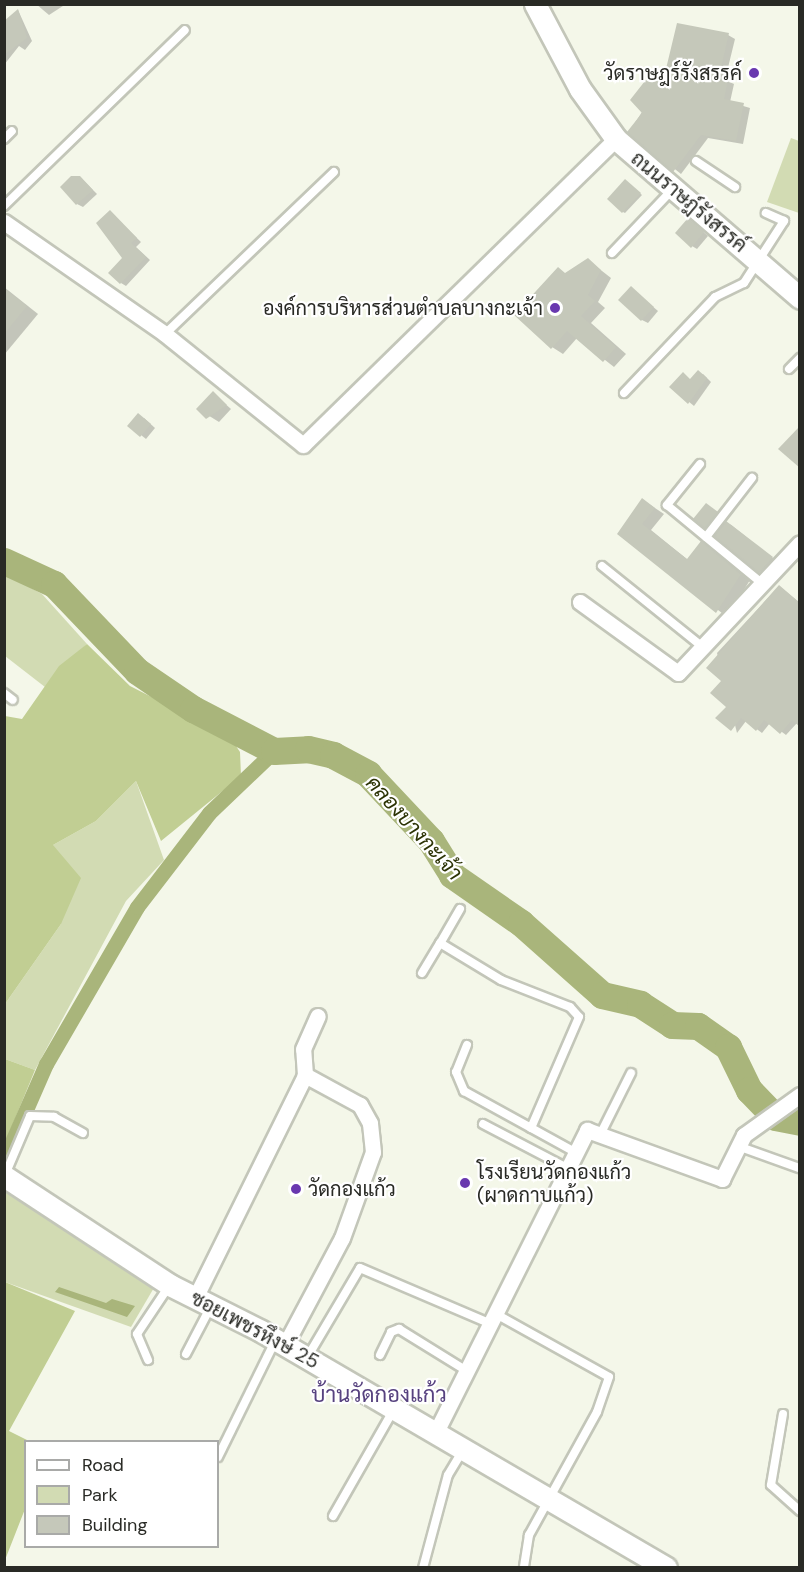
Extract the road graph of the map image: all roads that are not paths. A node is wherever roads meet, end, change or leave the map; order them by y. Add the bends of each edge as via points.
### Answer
1 (535, 4) edge
2 (185, 30) dead end
3 (12, 131) dead end
4 (4, 139) edge
5 (616, 139) junction
6 (696, 160) dead end
7 (334, 171) dead end
8 (735, 187) dead end
9 (672, 190) junction
10 (4, 206) edge
11 (766, 213) dead end
12 (4, 222) edge
13 (612, 253) dead end
14 (758, 262) junction
15 (800, 298) edge
16 (165, 334) junction
17 (800, 358) edge
18 (789, 369) dead end
19 (624, 393) dead end
20 (700, 464) dead end
21 (752, 478) dead end
22 (706, 537) junction
23 (800, 543) edge
24 (602, 566) dead end
25 (763, 584) junction
26 (580, 602) dead end
27 (705, 649) junction
28 (4, 693) edge
29 (13, 700) dead end
30 (460, 909) dead end
31 (440, 943) junction
32 (422, 973) dead end
33 (318, 1016) dead end
34 (467, 1045) dead end
35 (631, 1074) dead end
36 (305, 1076) junction
37 (800, 1095) edge
38 (483, 1124) dead end
39 (531, 1128) junction
40 (83, 1133) dead end
41 (601, 1133) junction
42 (738, 1146) junction
43 (575, 1152) junction
44 (567, 1168) junction
45 (798, 1168) edge
46 (5, 1176) edge
47 (170, 1285) junction
48 (203, 1302) junction
49 (494, 1319) junction
50 (281, 1342) junction
51 (186, 1354) dead end
52 (380, 1354) dead end
53 (307, 1358) junction
54 (148, 1360) dead end
55 (467, 1371) junction
56 (394, 1408) junction
57 (783, 1414) dead end
58 (436, 1432) junction
59 (464, 1448) junction
60 (219, 1455) edge
61 (552, 1498) junction
62 (800, 1511) edge
63 (333, 1516) dead end
64 (423, 1568) edge
65 (524, 1568) edge
66 (666, 1568) edge

1 - 5 street, ถนนราษฎ์รังสรรค์ via 580,89
2 - 10 lane
3 - 4 lane
5 - 9 street, ถนนราษฎ์รังสรรค์
5 - 16 street via 303,445
6 - 8 lane
7 - 16 lane
9 - 13 lane
9 - 14 street, ถนนราษฎ์รังสรรค์
11 - 14 lane via 784,221
12 - 16 street
14 - 15 street, ถนนราษฎ์รังสรรค์
14 - 19 lane via 744,283 715,297
17 - 18 lane
20 - 22 lane via 667,505
21 - 22 lane
22 - 25 lane
23 - 25 street
24 - 27 lane
25 - 27 street
26 - 27 street via 678,673
28 - 29 lane
30 - 31 lane
31 - 32 lane
31 - 39 lane via 501,980 570,1007 579,1017
33 - 36 street via 303,1049
34 - 39 lane via 456,1083
35 - 41 lane
36 - 48 street
36 - 50 street via 360,1105 370,1123 373,1152 347,1228
37 - 42 street via 765,1118
38 - 44 lane
39 - 43 lane
40 - 46 lane via 54,1117 30,1116
41 - 42 street via 722,1179
41 - 43 street via 587,1130
42 - 45 lane
43 - 44 street
44 - 49 street
46 - 47 street, ซอยเพชรหึงษ์ 25
47 - 48 street, ซอยเพชรหึงษ์ 25
47 - 54 lane via 137,1334
48 - 50 street, ซอยเพชรหึงษ์ 25
48 - 51 lane
49 - 53 lane via 360,1268
49 - 55 street
49 - 61 lane via 609,1377
50 - 53 street, ซอยเพชรหึงษ์ 25
50 - 60 lane
52 - 55 lane via 391,1332 399,1329
53 - 56 street, ซอยเพชรหึงษ์ 25
55 - 58 street
56 - 58 street, ซอยเพชรหึงษ์ 25
56 - 63 lane
57 - 62 lane via 771,1485
58 - 59 street, ซอยเพชรหึงษ์ 25
59 - 61 street, ซอยเพชรหึงษ์ 25
59 - 64 lane via 448,1475
61 - 65 lane via 529,1535
61 - 66 street, ซอยเพชรหึงษ์ 25

